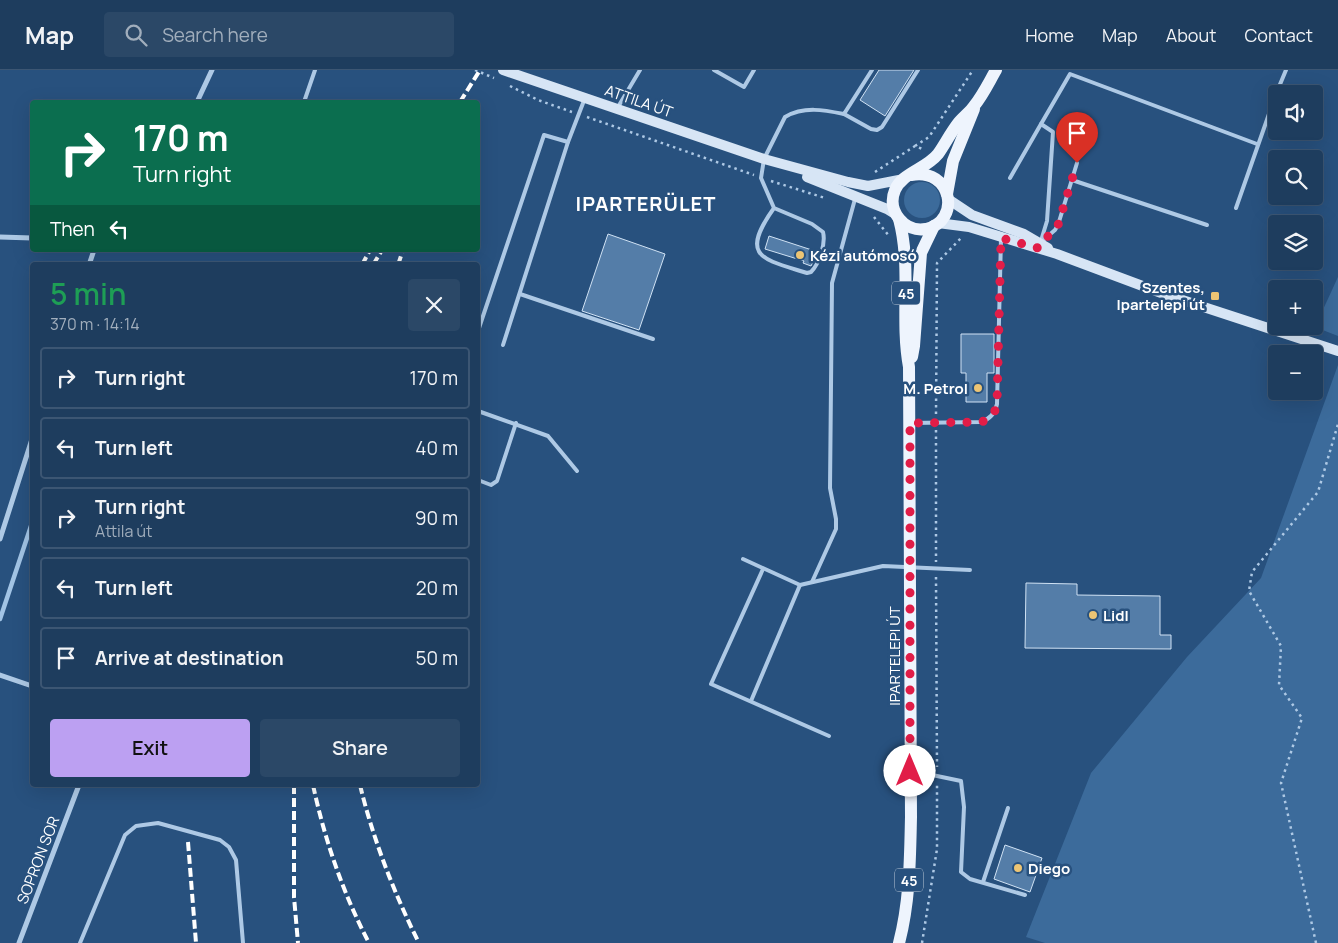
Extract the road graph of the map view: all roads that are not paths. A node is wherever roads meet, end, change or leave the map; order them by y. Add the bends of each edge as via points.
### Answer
1 (212, 70) edge
2 (315, 70) edge
3 (503, 70) edge
4 (640, 70) edge
5 (714, 70) edge
6 (754, 70) edge
7 (872, 70) edge
8 (918, 70) edge
9 (1286, 70) edge
10 (992, 72) edge
11 (1280, 85) edge
12 (585, 98) junction
13 (197, 100) edge
14 (305, 100) edge
15 (975, 105) junction
16 (617, 109) junction
17 (844, 114) junction
18 (1268, 115) edge
19 (1041, 124) junction
20 (568, 142) junction
21 (1257, 144) junction
22 (764, 159) junction
23 (1077, 163) dead end
24 (908, 177) junction
25 (1010, 178) dead end
26 (1072, 180) junction
27 (948, 196) junction
28 (856, 197) junction
29 (774, 208) junction
30 (1236, 208) dead end
31 (897, 217) junction
32 (936, 225) junction
33 (1207, 225) dead end
34 (0, 237) edge
35 (30, 238) edge
36 (1001, 238) junction
37 (1039, 245) junction
38 (520, 294) junction
39 (480, 325) edge
40 (653, 338) dead end
41 (502, 345) dead end
42 (1338, 351) edge
43 (909, 367) junction
44 (480, 412) edge
45 (516, 423) junction
46 (910, 423) junction
47 (30, 445) edge
48 (577, 471) dead end
49 (480, 481) edge
50 (0, 539) edge
51 (742, 559) dead end
52 (910, 568) junction
53 (763, 569) junction
54 (970, 570) dead end
55 (812, 582) junction
56 (800, 585) junction
57 (0, 675) edge
58 (30, 685) edge
59 (751, 701) junction
60 (829, 736) dead end
61 (910, 771) junction
62 (78, 787) edge
63 (1008, 808) dead end
64 (983, 882) junction
65 (1025, 895) dead end
66 (19, 943) edge
67 (80, 943) edge
68 (243, 943) edge
69 (899, 943) edge

1 - 13 street
2 - 14 lane
3 - 12 main road, ATTILA ÚT
4 - 16 lane
5 - 6 lane via 744,86
7 - 17 lane
8 - 17 lane via 877,130
9 - 11 lane
10 - 15 main road, 45
12 - 16 main road, ATTILA ÚT
12 - 20 lane
15 - 24 main road, 45 via 937,155
15 - 27 main road, 45 via 953,161
16 - 22 main road, ATTILA ÚT
17 - 22 lane via 818,110 790,114 781,123
18 - 21 lane
19 - 21 lane via 1070,74
19 - 25 lane
19 - 37 lane via 1053,132 1047,221
20 - 38 lane
20 - 39 lane via 544,135
21 - 30 lane
22 - 24 main road, ATTILA ÚT via 868,186
22 - 28 main road, ATTILA ÚT
22 - 29 lane via 761,178
23 - 26 lane
24 - 27 main road via 926,174 933,177 940,181
24 - 31 main road, 45 via 894,191 892,198
26 - 33 lane
26 - 37 lane via 1055,230
27 - 32 main road, 45 via 946,212
27 - 37 main road via 972,214 1024,234
28 - 31 main road, ATTILA ÚT
28 - 55 lane via 832,283 830,488 836,529
29 - 29 lane via 823,232 824,243 811,272 770,262 758,250 757,238
31 - 32 main road via 912,228
31 - 43 main road, 45 via 907,263 906,348
32 - 36 main road via 969,227
32 - 43 main road, 45 via 921,253 914,346
34 - 35 street
36 - 37 main road
36 - 46 lane via 996,409 981,422
37 - 42 main road via 1164,294
38 - 40 lane
38 - 41 lane
43 - 46 main road, IPARTELEPI ÚT / 45
44 - 45 lane
45 - 48 lane via 548,436
45 - 49 lane via 497,481 491,485
46 - 52 main road, IPARTELEPI ÚT / 45
47 - 50 street
51 - 53 lane
52 - 54 lane
52 - 55 lane via 883,566
52 - 61 main road, IPARTELEPI ÚT / 45
53 - 56 lane
53 - 59 lane via 711,684
55 - 56 lane
56 - 59 lane
57 - 58 street
59 - 60 lane
61 - 64 lane via 961,781 964,807 961,872 970,879
61 - 69 main road, IPARTELEPI ÚT / 45 via 910,863
62 - 66 street, SOPRON SOR
63 - 64 lane
64 - 65 lane
67 - 68 lane via 125,835 130,829 147,823 171,826 220,840 228,847 236,860

